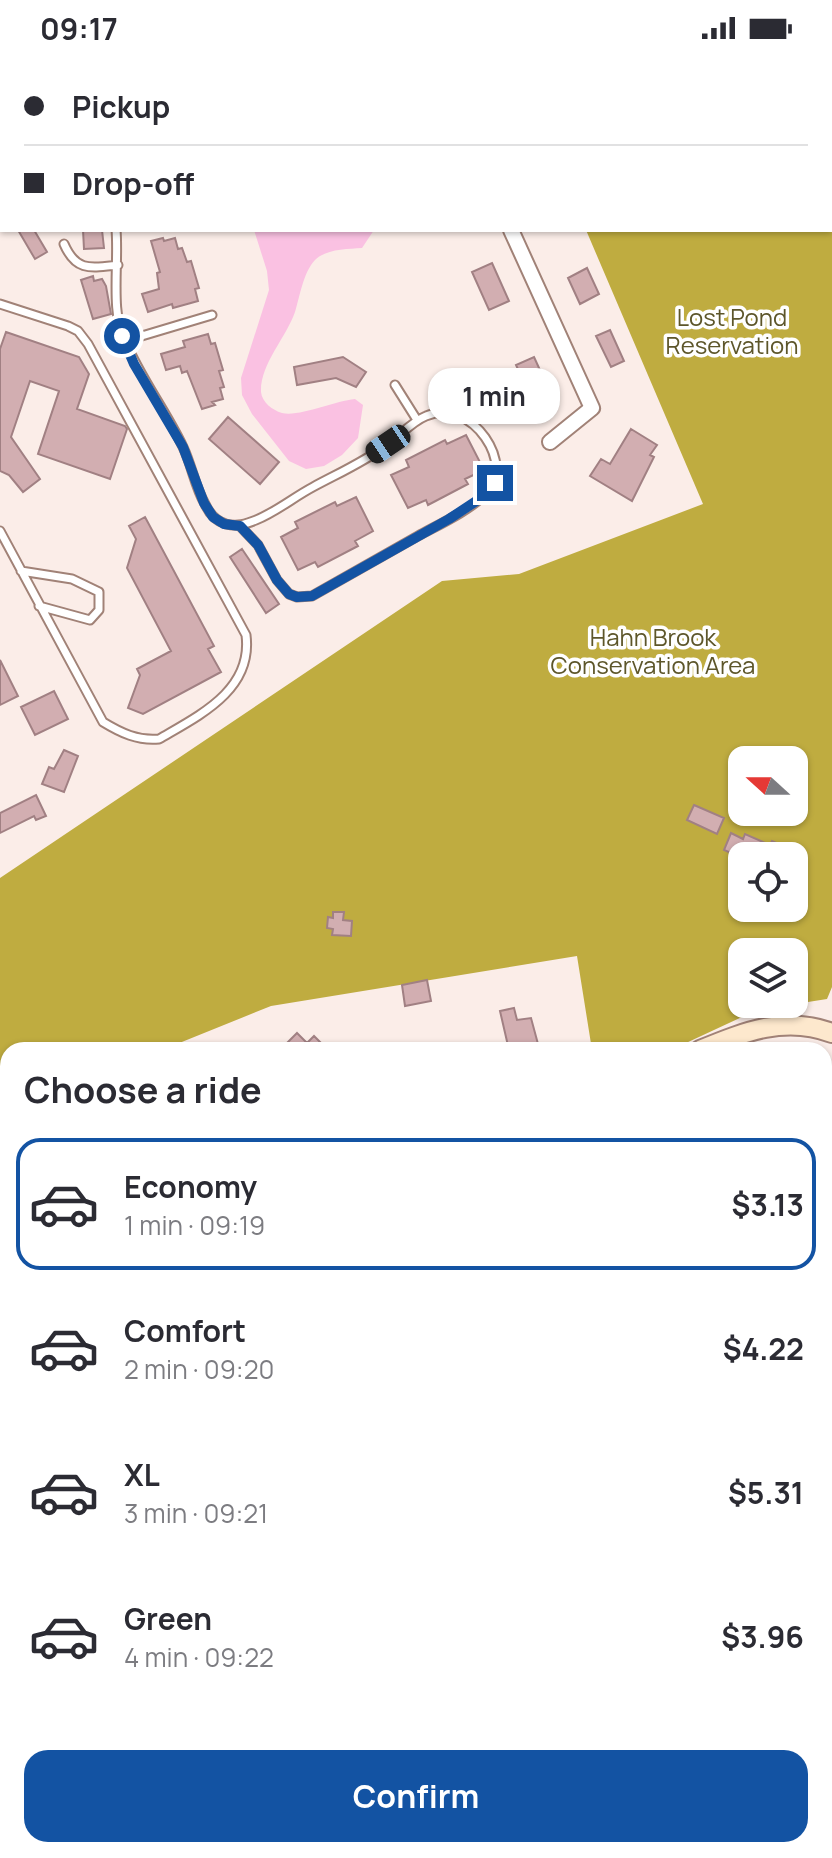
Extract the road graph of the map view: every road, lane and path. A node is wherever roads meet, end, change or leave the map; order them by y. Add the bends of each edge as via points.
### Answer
1 (116, 232) edge
2 (512, 232) edge
3 (64, 244) dead end
4 (118, 265) junction
5 (0, 304) edge
6 (212, 315) dead end
7 (125, 341) junction
8 (395, 385) dead end
9 (417, 420) junction
10 (550, 442) dead end
11 (240, 526) junction
12 (0, 531) edge
13 (21, 571) junction
14 (39, 606) junction
15 (830, 1028) edge
16 (720, 1042) edge

1 - 4 lane
2 - 10 street via 592,408
3 - 4 lane via 79,265
4 - 7 lane
5 - 14 lane via 68,326 88,344 233,608 246,635 244,667 230,692 182,726 159,739 131,736 103,722
6 - 7 lane
7 - 11 lane via 183,447 204,503 213,517
8 - 9 lane
9 - 11 lane via 358,465
9 - 11 lane via 444,411 458,413 480,430 497,468 487,494 312,596 289,594
12 - 13 lane
13 - 14 lane
13 - 14 lane via 72,579 99,592 99,610 90,620
15 - 16 street via 774,1025

